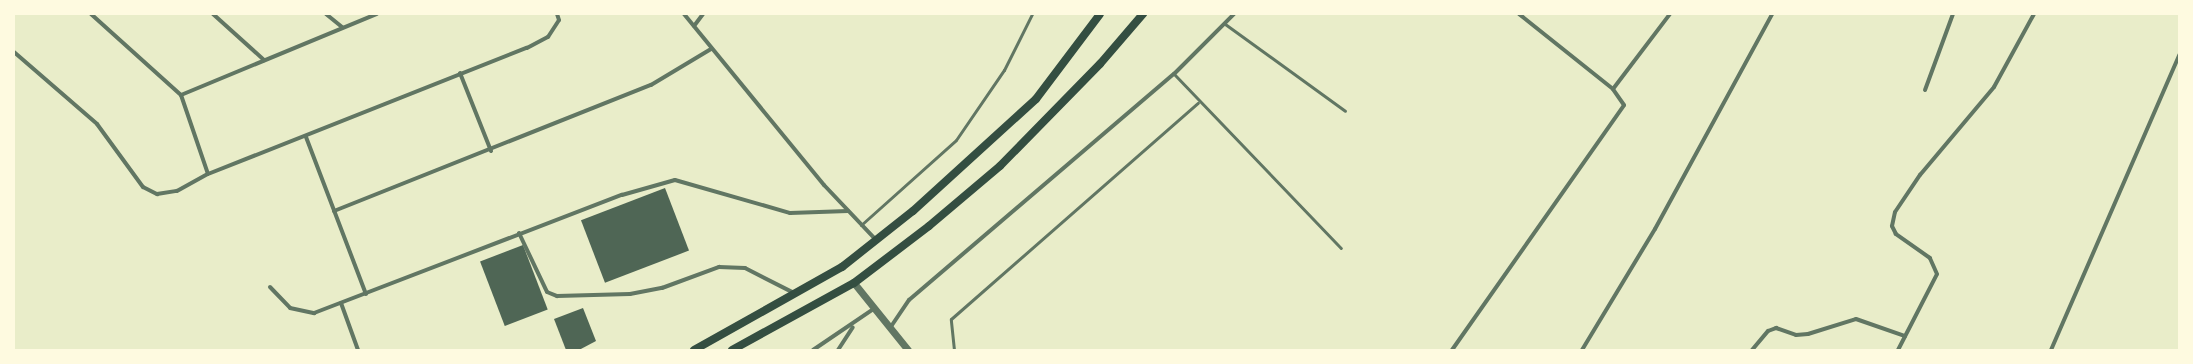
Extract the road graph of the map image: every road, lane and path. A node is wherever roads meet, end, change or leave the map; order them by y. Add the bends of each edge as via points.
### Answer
1 (91, 14) edge
2 (213, 14) edge
3 (326, 14) edge
4 (377, 14) edge
5 (557, 14) edge
6 (684, 14) edge
7 (703, 14) edge
8 (1032, 14) edge
9 (1100, 14) edge
10 (1143, 14) edge
11 (1234, 14) edge
12 (1670, 14) edge
13 (1772, 14) edge
14 (1953, 14) edge
15 (2034, 14) edge
16 (1521, 15) edge
17 (1225, 24) junction
18 (694, 26) junction
19 (342, 27) junction
20 (711, 49) junction
21 (14, 52) edge
22 (2179, 55) edge
23 (264, 60) junction
24 (460, 73) junction
25 (1174, 74) junction
26 (1613, 89) junction
27 (1926, 90) dead end
28 (181, 95) junction
29 (1198, 103) junction
30 (1345, 111) dead end
31 (306, 137) junction
32 (491, 151) junction
33 (208, 174) junction
34 (334, 211) junction
35 (848, 211) junction
36 (862, 225) junction
37 (519, 233) junction
38 (876, 240) junction
39 (1341, 248) dead end
40 (854, 283) junction
41 (270, 288) dead end
42 (366, 294) junction
43 (797, 294) junction
44 (342, 303) junction
45 (875, 308) junction
46 (855, 325) junction
47 (890, 328) junction
48 (1905, 336) junction
49 (358, 350) edge
50 (694, 350) edge
51 (732, 350) edge
52 (813, 350) edge
53 (838, 350) edge
54 (908, 350) edge
55 (954, 350) edge
56 (1452, 350) edge
57 (1582, 350) edge
58 (1752, 350) edge
59 (1898, 350) edge
60 (2051, 350) edge

1 - 28 street
2 - 23 street
3 - 19 street
4 - 19 street
5 - 24 street via 559,20 548,37
6 - 18 street
7 - 18 street
8 - 36 lane via 1004,70 956,140
9 - 38 main road via 1036,99
10 - 40 main road via 1100,64 1000,166
11 - 17 street
12 - 26 street
13 - 57 street via 1658,222
14 - 27 street
15 - 48 street via 1994,87 1920,175 1894,212 1892,226 1896,234 1930,258 1937,274
16 - 26 street
17 - 25 street
17 - 30 lane
18 - 20 street
19 - 23 street
20 - 32 street via 651,86
20 - 35 street
21 - 33 street via 97,124 143,187 158,194 177,191
22 - 60 street
23 - 28 street
24 - 31 street
24 - 32 street
25 - 29 lane
25 - 47 street via 909,300
26 - 56 street via 1623,100 1623,109
28 - 33 street
29 - 39 lane via 1294,195
29 - 55 lane via 951,319
31 - 33 street
31 - 34 street
32 - 34 street
34 - 42 street
35 - 36 street
35 - 37 street via 790,213 675,180 622,195
36 - 38 street
37 - 42 street
37 - 43 street via 548,292 557,296 630,294 662,288 719,267 746,268
38 - 43 main road via 842,267
40 - 45 street
40 - 51 main road
41 - 44 street via 298,313 314,313
42 - 44 street
43 - 50 main road
44 - 49 street
45 - 46 street
45 - 47 street
46 - 52 street
46 - 53 street
47 - 54 street
48 - 58 street via 1856,319 1808,334 1796,335 1776,328 1768,331
48 - 59 street

